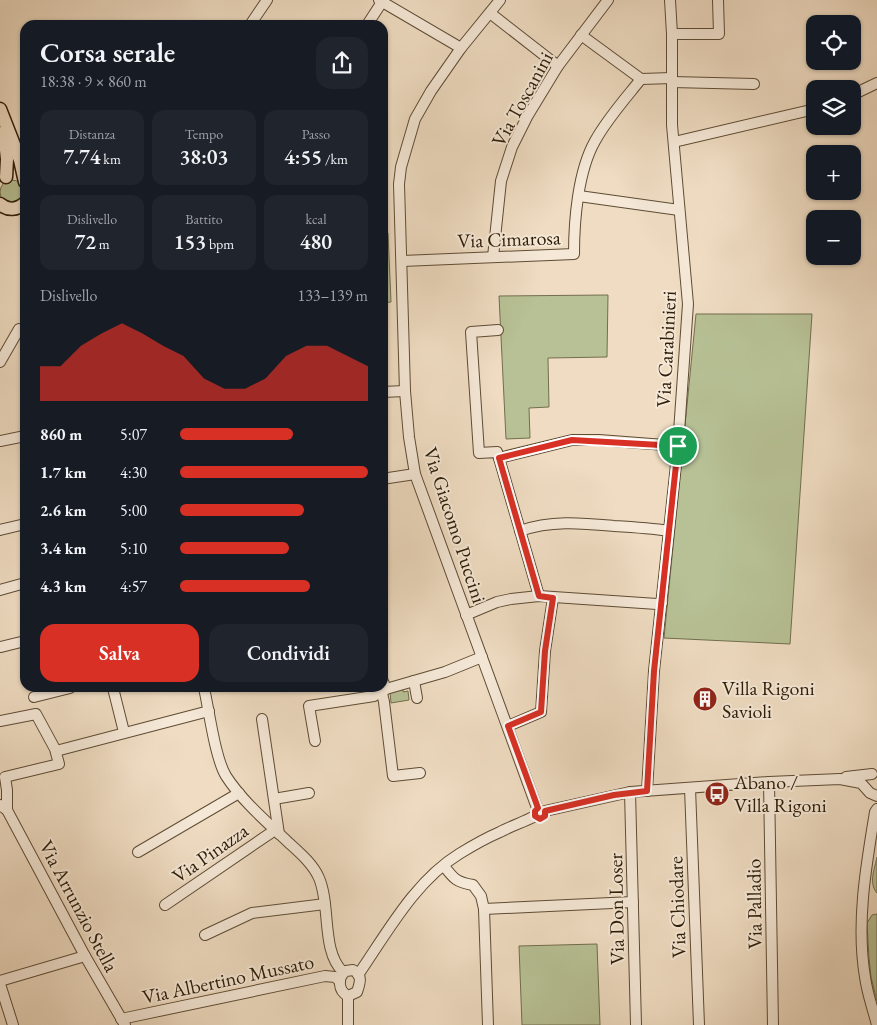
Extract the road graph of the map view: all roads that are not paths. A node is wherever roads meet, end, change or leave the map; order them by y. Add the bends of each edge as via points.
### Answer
1 (268, 0) edge
2 (500, 0) edge
3 (608, 0) edge
4 (670, 0) edge
5 (718, 0) edge
6 (381, 1) edge
7 (490, 13) junction
8 (254, 20) edge
9 (370, 20) edge
10 (672, 34) junction
11 (581, 35) junction
12 (461, 48) junction
13 (558, 66) junction
14 (641, 79) junction
15 (672, 80) junction
16 (877, 83) edge
17 (754, 84) dead end
18 (861, 90) edge
19 (806, 111) edge
20 (0, 113) edge
21 (674, 142) junction
22 (20, 160) edge
23 (3, 179) edge
24 (20, 179) edge
25 (579, 196) junction
26 (16, 207) edge
27 (679, 210) junction
28 (0, 220) edge
29 (493, 257) junction
30 (402, 261) junction
31 (19, 329) dead end
32 (498, 330) dead end
33 (0, 362) edge
34 (405, 391) junction
35 (388, 392) edge
36 (20, 437) edge
37 (0, 441) edge
38 (678, 446) junction
39 (499, 458) junction
40 (415, 474) junction
41 (388, 478) edge
42 (20, 525) edge
43 (0, 530) edge
44 (669, 531) junction
45 (520, 532) junction
46 (20, 584) edge
47 (0, 590) edge
48 (539, 596) junction
49 (553, 598) junction
50 (662, 603) junction
51 (466, 615) junction
52 (20, 642) edge
53 (1, 647) dead end
54 (482, 657) junction
55 (414, 681) junction
56 (388, 686) edge
57 (54, 692) edge
58 (114, 692) edge
59 (205, 692) edge
60 (378, 692) edge
61 (384, 692) edge
62 (34, 697) dead end
63 (417, 698) dead end
64 (209, 711) junction
65 (262, 719) dead end
66 (0, 720) edge
67 (508, 726) junction
68 (124, 732) junction
69 (314, 741) dead end
70 (56, 751) junction
71 (420, 773) dead end
72 (875, 774) edge
73 (840, 779) junction
74 (769, 782) junction
75 (690, 788) junction
76 (647, 791) junction
77 (630, 792) junction
78 (871, 792) edge
79 (239, 793) junction
80 (309, 793) dead end
81 (274, 799) junction
82 (4, 807) edge
83 (876, 811) edge
84 (539, 812) junction
85 (277, 832) junction
86 (138, 852) dead end
87 (444, 866) junction
88 (633, 902) junction
89 (325, 904) junction
90 (165, 905) dead end
91 (484, 909) junction
92 (205, 935) dead end
93 (85, 956) junction
94 (358, 974) junction
95 (342, 977) junction
96 (0, 982) edge
97 (348, 996) junction
98 (123, 1022) edge
99 (13, 1025) edge
100 (348, 1025) edge
101 (488, 1025) edge
102 (636, 1025) edge
103 (699, 1025) edge
104 (773, 1025) edge
105 (877, 1025) edge

1 - 8 street
2 - 7 street, Via Giacomo Puccini
3 - 11 street, Via Toscanini
4 - 10 street, Via Carabinieri
5 - 10 street via 719,34
6 - 9 street
6 - 12 street
7 - 12 street, Via Giacomo Puccini
7 - 13 street
10 - 15 street, Via Carabinieri
11 - 13 street, Via Toscanini
11 - 14 street
12 - 30 street, Via Giacomo Puccini via 415,119 407,145 400,184
13 - 29 street, Via Toscanini via 527,117 505,166
14 - 15 street
14 - 25 street, Via Cimarosa via 594,142 584,168
15 - 17 street
15 - 21 street, Via Carabinieri
16 - 18 street
19 - 21 street
20 - 22 main road
20 - 23 main road via 7,159
21 - 27 street, Via Carabinieri
23 - 24 main road
25 - 27 street
25 - 29 street, Via Cimarosa via 574,254
26 - 28 main road
27 - 38 street, Via Carabinieri via 688,304
29 - 30 street, Via Cimarosa
30 - 34 street, Via Giacomo Puccini
31 - 33 street
32 - 39 street via 471,332 479,453 497,452
34 - 35 street
34 - 40 street, Via Giacomo Puccini
36 - 37 street
38 - 39 street via 572,440
38 - 44 street, Via Carabinieri
39 - 45 street
40 - 41 street
40 - 51 street, Via Giacomo Puccini
42 - 43 street
44 - 45 street via 576,522 534,526
44 - 50 street, Via Carabinieri
45 - 48 street
46 - 47 street
48 - 49 street
48 - 51 street via 497,602
49 - 50 street
49 - 67 street via 541,712
50 - 76 street, Via Carabinieri via 654,671
51 - 54 street, Via Giacomo Puccini
52 - 53 street
54 - 55 street
54 - 67 street, Via Giacomo Puccini
55 - 56 street
55 - 63 street
57 - 62 street
58 - 68 street
59 - 64 street
60 - 69 street via 374,696 309,706
61 - 71 street via 393,776
64 - 68 street
64 - 79 street via 220,761
65 - 81 street
66 - 70 street via 36,714
67 - 84 street, Via Giacomo Puccini
68 - 70 street
70 - 82 street via 59,764 5,777
72 - 73 street
72 - 78 street via 867,780
73 - 74 street
73 - 78 street via 858,782
74 - 75 street
74 - 104 street, Via Palladio
75 - 76 street
75 - 103 street, Via Chiodare
76 - 77 street
77 - 84 street
77 - 88 street, Via Don Loser
78 - 83 street
79 - 85 street
79 - 86 street
80 - 81 street
81 - 85 street
82 - 93 street, Via Arrunzio Stella
83 - 105 street via 863,893 862,936 864,974
84 - 87 street via 478,842
85 - 89 street via 317,874
85 - 90 street, Via Pinazza
87 - 91 street via 455,880 473,885 481,896
87 - 94 street via 410,901
88 - 91 street
88 - 102 street, Via Don Loser
89 - 92 street via 252,913
89 - 95 street via 334,960
91 - 101 street
93 - 96 street
93 - 98 street, Via Arrunzio Stella
94 - 95 street via 353,970
94 - 97 street via 357,992
95 - 97 street via 342,992
95 - 98 street, Via Albertino Mussato via 325,976
96 - 99 street
97 - 100 street

